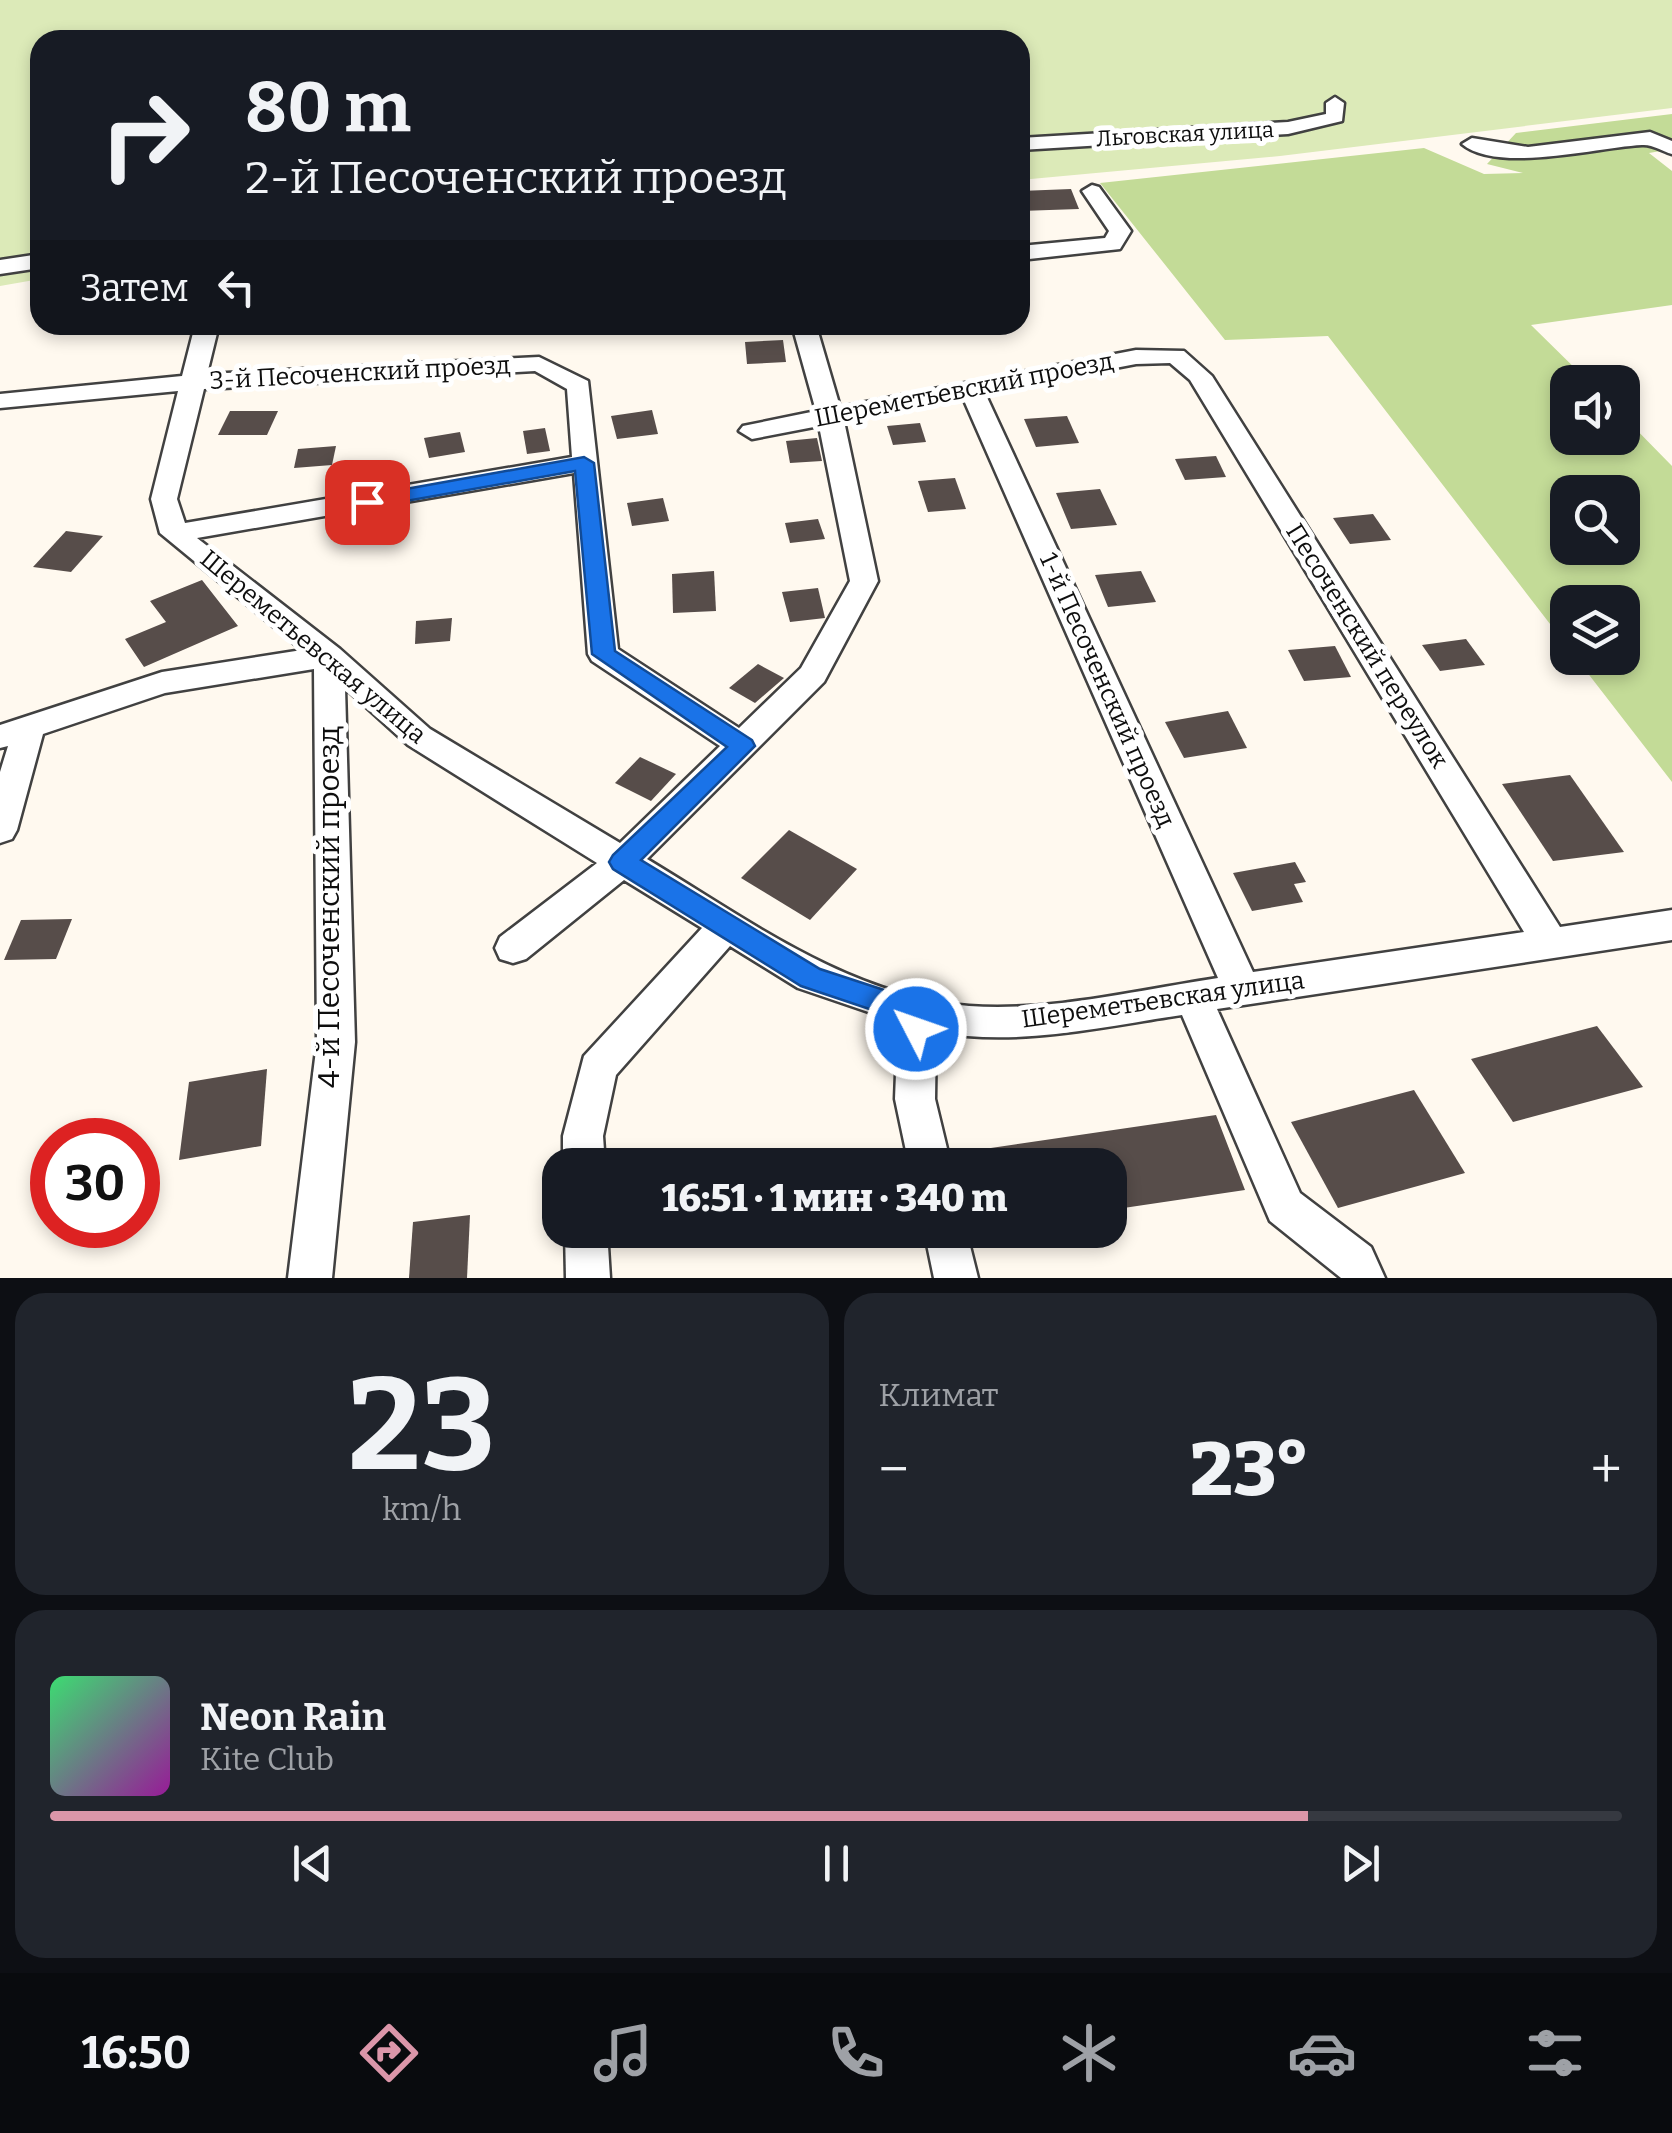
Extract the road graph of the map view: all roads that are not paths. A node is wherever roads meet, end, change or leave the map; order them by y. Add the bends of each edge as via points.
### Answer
1 (1336, 103) dead end
2 (1030, 143) edge
3 (1472, 144) dead end
4 (1672, 148) edge
5 (1092, 191) dead end
6 (1030, 252) edge
7 (30, 262) edge
8 (0, 267) edge
9 (205, 335) edge
10 (807, 335) edge
11 (1176, 356) joint
12 (193, 382) junction
13 (971, 389) junction
14 (0, 401) edge
15 (830, 416) junction
16 (752, 431) dead end
17 (584, 463) junction
18 (174, 533) junction
19 (330, 656) junction
20 (14, 733) edge
21 (743, 746) junction
22 (0, 830) edge
23 (622, 862) junction
24 (727, 925) junction
25 (1672, 925) edge
26 (1550, 943) junction
27 (513, 948) dead end
28 (1242, 991) junction
29 (1194, 999) junction
30 (917, 1013) junction
31 (583, 1148) edge
32 (926, 1148) edge
33 (587, 1248) edge
34 (949, 1248) edge
35 (310, 1278) edge
36 (588, 1278) edge
37 (956, 1278) edge
38 (1363, 1278) edge

1 - 2 street, Льговская улица via 1335,117 1288,128
3 - 4 street via 1528,153 1650,138
5 - 6 street via 1120,231 1112,244
7 - 8 street
9 - 12 street
10 - 15 street
11 - 13 street, Шереметьевский проезд via 1136,357
11 - 26 street, Песоченский переулок via 1200,376
12 - 14 street, 3-й Песоченский проезд
12 - 17 street, 3-й Песоченский проезд via 538,364 579,386
12 - 18 street via 164,499
13 - 15 street, Шереметьевский проезд
13 - 28 street, 1-й Песоченский проезд
15 - 16 street, Шереметьевский проезд
15 - 21 street via 864,581 813,675
17 - 18 street
17 - 21 street, 3-й Песоченский проезд via 604,654
18 - 19 street, Шереметьевская улица
19 - 20 street via 162,683
19 - 23 street, Шереметьевская улица via 419,737
19 - 35 street, 4-й Песоченский проезд via 336,1042
20 - 22 street
21 - 23 street
23 - 24 street, Шереметьевская улица
23 - 27 street
24 - 30 street, Шереметьевская улица via 811,977
24 - 31 street via 598,1068
25 - 26 street, Шереметьевская улица
26 - 28 street, Шереметьевская улица
28 - 29 street, Шереметьевская улица
29 - 30 street, Шереметьевская улица via 1035,1021 970,1022
29 - 38 street via 1285,1207 1356,1262
30 - 32 street via 915,1099
33 - 36 street
34 - 37 street

